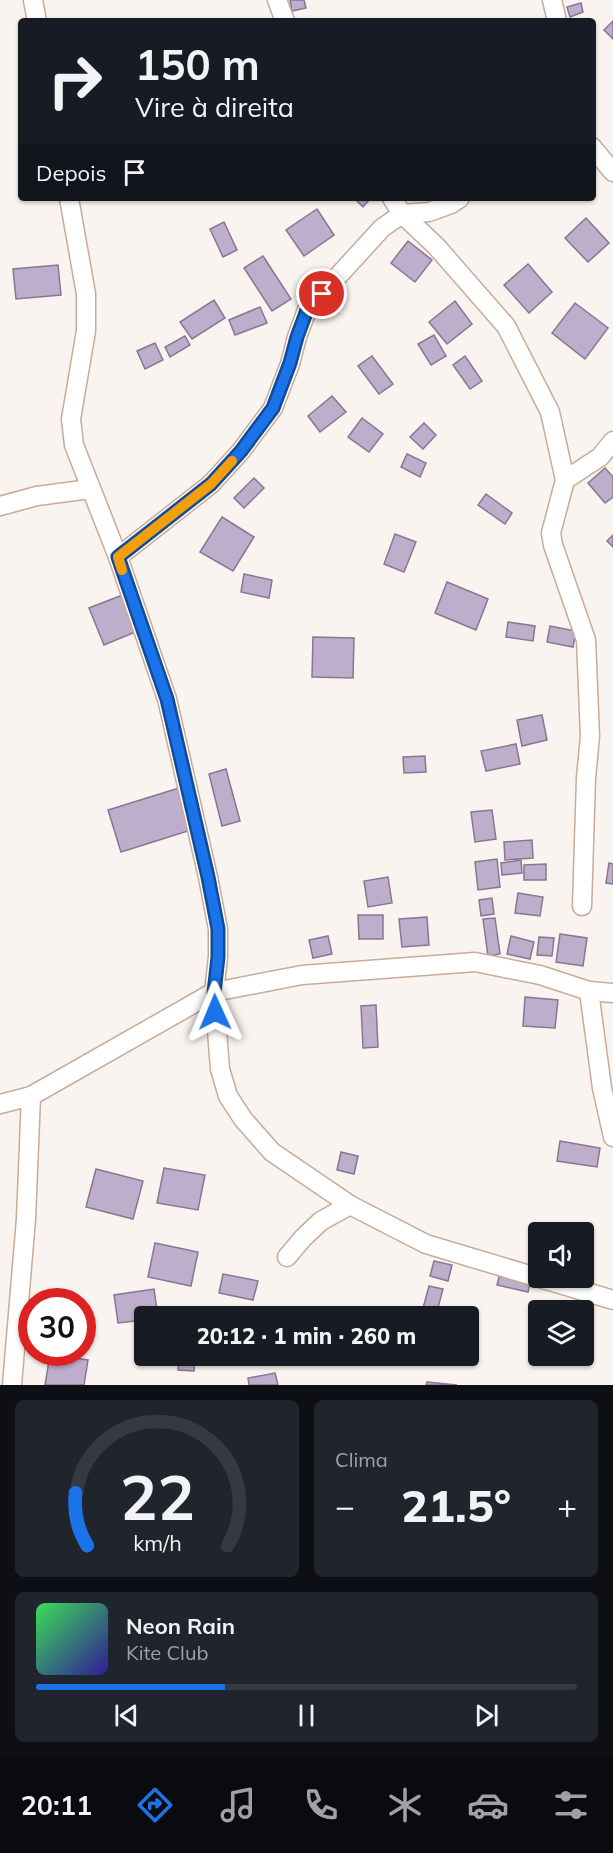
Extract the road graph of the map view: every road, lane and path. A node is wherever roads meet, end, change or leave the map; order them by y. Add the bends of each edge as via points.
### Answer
1 (33, 0) edge
2 (277, 0) edge
3 (552, 0) edge
4 (36, 18) edge
5 (284, 18) edge
6 (556, 18) edge
7 (596, 152) edge
8 (613, 172) edge
9 (70, 201) edge
10 (394, 201) edge
11 (456, 201) edge
12 (402, 214) junction
13 (613, 441) edge
14 (565, 480) junction
15 (90, 489) junction
16 (0, 507) edge
17 (118, 557) junction
18 (582, 906) dead end
19 (589, 991) junction
20 (214, 993) junction
21 (613, 993) edge
22 (31, 1096) junction
23 (0, 1104) edge
24 (613, 1137) edge
25 (350, 1205) junction
26 (287, 1257) dead end
27 (613, 1300) edge
28 (12, 1385) edge

1 - 4 street
2 - 5 street
3 - 6 street
7 - 8 street
9 - 15 street via 86,294 86,331 71,418 74,445
10 - 12 street
11 - 12 street via 429,212
12 - 14 street via 436,246 506,326 550,412
12 - 17 street via 382,228 307,310 273,408 241,451 211,484
13 - 14 street via 600,457
14 - 18 street via 551,533 586,640 590,736
15 - 16 street via 37,496
15 - 17 street
17 - 20 street via 167,699 208,877 218,929
19 - 20 street via 540,975 475,962 302,975
19 - 21 street
19 - 24 street
20 - 22 street
20 - 25 street via 220,1069 228,1096 272,1152
22 - 23 street
22 - 28 street via 26,1219
25 - 26 street via 321,1221
25 - 27 street via 426,1244

